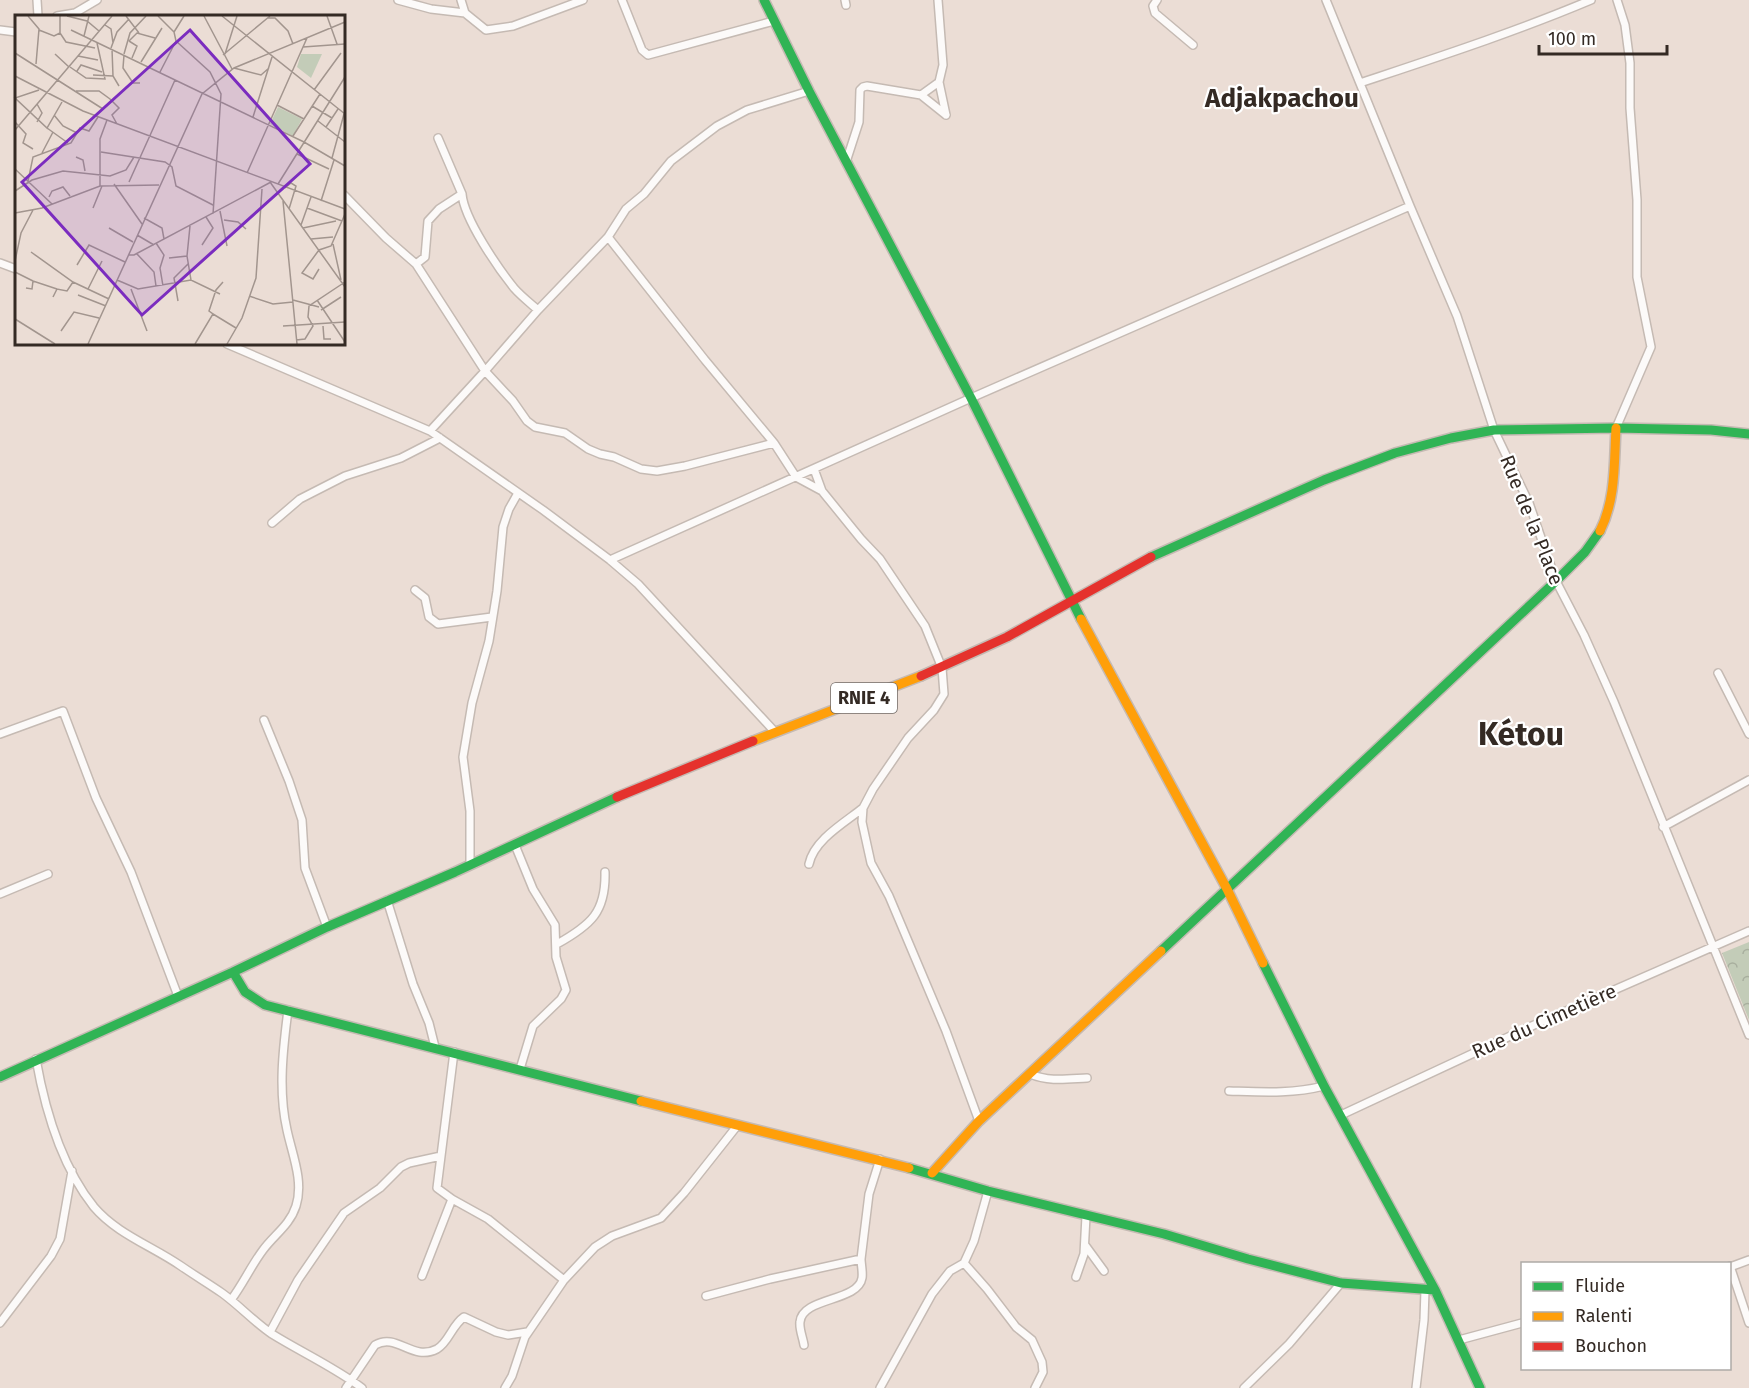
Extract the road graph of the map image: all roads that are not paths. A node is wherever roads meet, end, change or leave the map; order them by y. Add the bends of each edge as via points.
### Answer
1 (37, 0) edge
2 (97, 0) edge
3 (398, 0) edge
4 (461, 0) edge
5 (583, 0) edge
6 (622, 0) edge
7 (764, 0) edge
8 (938, 0) edge
9 (1157, 0) edge
10 (1326, 0) edge
11 (1591, 0) edge
12 (1617, 0) edge
13 (566, 3) edge
14 (465, 13) junction
15 (38, 15) edge
16 (63, 15) edge
17 (774, 21) junction
18 (0, 30) edge
19 (15, 32) edge
20 (1193, 45) dead end
21 (939, 82) junction
22 (1360, 83) junction
23 (809, 91) junction
24 (921, 95) junction
25 (438, 138) dead end
26 (847, 159) junction
27 (462, 194) junction
28 (345, 196) edge
29 (1410, 206) junction
30 (608, 237) junction
31 (0, 262) edge
32 (416, 264) junction
33 (15, 269) edge
34 (538, 310) junction
35 (229, 345) edge
36 (486, 371) junction
37 (971, 398) junction
38 (1616, 428) junction
39 (1494, 430) junction
40 (430, 431) junction
41 (1749, 434) edge
42 (440, 438) junction
43 (774, 442) junction
44 (814, 469) junction
45 (796, 477) junction
46 (822, 491) junction
47 (518, 493) junction
48 (272, 523) dead end
49 (610, 560) junction
50 (1556, 581) junction
51 (415, 590) dead end
52 (1072, 602) junction
53 (492, 617) junction
54 (942, 668) junction
55 (1718, 673) dead end
56 (264, 720) dead end
57 (775, 732) junction
58 (0, 734) edge
59 (1749, 734) edge
60 (1749, 780) edge
61 (863, 808) junction
62 (1663, 827) junction
63 (515, 845) junction
64 (809, 864) dead end
65 (470, 865) junction
66 (605, 872) dead end
67 (48, 874) dead end
68 (1227, 889) junction
69 (0, 894) edge
70 (387, 900) junction
71 (327, 927) junction
72 (1749, 931) edge
73 (557, 944) junction
74 (1712, 946) junction
75 (232, 972) junction
76 (178, 996) junction
77 (288, 1010) junction
78 (1749, 1035) edge
79 (435, 1047) junction
80 (454, 1052) junction
81 (36, 1059) junction
82 (520, 1069) junction
83 (1030, 1074) junction
84 (0, 1077) edge
85 (1087, 1078) dead end
86 (1324, 1086) junction
87 (1229, 1091) dead end
88 (1341, 1115) junction
89 (979, 1121) junction
90 (737, 1126) junction
91 (441, 1156) junction
92 (880, 1159) junction
93 (72, 1171) junction
94 (932, 1173) junction
95 (988, 1191) junction
96 (452, 1199) junction
97 (1086, 1216) junction
98 (1084, 1243) junction
99 (861, 1259) junction
100 (1749, 1260) edge
101 (964, 1263) junction
102 (1731, 1267) edge
103 (1731, 1270) edge
104 (1104, 1272) dead end
105 (422, 1276) dead end
106 (1076, 1277) dead end
107 (564, 1280) junction
108 (1341, 1283) junction
109 (1430, 1290) junction
110 (706, 1296) dead end
111 (231, 1300) junction
112 (0, 1323) edge
113 (1521, 1323) edge
114 (1749, 1323) edge
115 (270, 1332) junction
116 (527, 1332) junction
117 (1459, 1340) junction
118 (804, 1345) dead end
119 (352, 1381) junction
120 (346, 1388) edge
121 (362, 1388) edge
122 (505, 1388) edge
123 (880, 1388) edge
124 (1035, 1388) edge
125 (1244, 1388) edge
126 (1416, 1388) edge
127 (1480, 1388) edge

1 - 15 street
2 - 16 street via 75,13
3 - 14 street
4 - 14 street
5 - 13 street
6 - 17 street via 642,50 648,55
7 - 17 street
8 - 21 street via 943,65
9 - 20 street via 1155,14
10 - 22 street, Rue de la Place
11 - 22 street via 1466,49
12 - 38 street via 1630,63 1637,277 1651,348
13 - 14 street via 543,16 486,30
17 - 23 street
18 - 19 street
21 - 24 street
21 - 24 street via 946,115
22 - 29 street, Rue de la Place
23 - 26 street
23 - 30 street via 747,110 717,126 671,161 626,209
24 - 26 street via 862,87 859,122
25 - 27 street
26 - 37 street
27 - 32 street via 432,214 425,257
27 - 34 street via 464,209 502,272
28 - 32 street
29 - 37 street
29 - 39 street, Rue de la Place via 1457,316
30 - 34 street
30 - 43 street
31 - 33 street
32 - 36 street
34 - 36 street
35 - 40 street
36 - 40 street
36 - 43 street via 535,428 566,433 588,449 641,469 657,471 685,466
37 - 44 street
37 - 52 street
38 - 39 street, RNIE 4
38 - 41 street, RNIE 4
38 - 50 street via 1613,481 1600,531
39 - 50 street, Rue de la Place via 1529,503
39 - 52 street, RNIE 4 via 1395,453 1324,480 1163,550
40 - 42 street
42 - 47 street
42 - 48 street via 401,458 360,470 300,498
43 - 45 street
44 - 45 street
44 - 46 street
45 - 46 street
45 - 49 street
46 - 54 street via 899,585 925,626
47 - 49 street
47 - 53 street via 503,527
49 - 57 street via 638,584
50 - 62 street, Rue de la Place via 1614,702
50 - 68 street
51 - 53 street via 425,598 429,617 438,624
52 - 54 street, RNIE 4
52 - 68 street
53 - 65 street via 463,757 470,811
54 - 57 street, RNIE 4
54 - 61 street via 944,693 908,738
55 - 59 street
56 - 71 street via 302,820 305,868
57 - 63 street, RNIE 4
58 - 76 street via 63,711
60 - 62 street
61 - 64 street via 825,838
61 - 89 street via 862,822 871,862 946,1031
62 - 74 street, Rue de la Place
63 - 65 street, RNIE 4
63 - 73 street via 533,889 555,925
65 - 70 street, RNIE 4
66 - 73 street via 602,903 593,917
67 - 69 street
68 - 83 street
68 - 86 street
70 - 71 street, RNIE 4
70 - 79 street
71 - 75 street, RNIE 4
72 - 74 street, Rue du Cimetière
73 - 82 street via 556,957 566,990 533,1026
74 - 78 street, Rue de la Place
74 - 88 street, Rue du Cimetière
75 - 76 street, RNIE 4
75 - 77 street via 250,997
76 - 81 street, RNIE 4
77 - 79 street
77 - 111 street via 283,1089 286,1130 296,1163 297,1205
79 - 80 street
80 - 82 street
80 - 91 street
81 - 84 street, RNIE 4
81 - 93 street via 56,1133
82 - 90 street
83 - 85 street via 1060,1080
83 - 89 street
86 - 87 street via 1302,1092
86 - 88 street
88 - 109 street
89 - 94 street
90 - 92 street
90 - 107 street via 661,1218 612,1236 595,1247
91 - 96 street via 437,1188
91 - 115 street via 401,1167 388,1182 344,1213 298,1280
92 - 94 street
92 - 99 street via 869,1194
93 - 111 street via 95,1208 110,1222
93 - 112 street via 60,1239
94 - 95 street
95 - 97 street
95 - 101 street
96 - 105 street
96 - 107 street via 488,1219
97 - 98 street
97 - 108 street
98 - 104 street
98 - 106 street
99 - 110 street
99 - 118 street via 862,1279 854,1290 803,1314 800,1323
100 - 102 street
101 - 123 street via 950,1271 932,1294
101 - 124 street via 1016,1327 1032,1340 1043,1372
103 - 114 street
107 - 116 street
108 - 109 street
108 - 125 street via 1289,1344
109 - 117 street
109 - 126 street
111 - 115 street
113 - 117 street
115 - 119 street
116 - 119 street via 508,1335 464,1317 434,1350 414,1352 387,1340 380,1342
116 - 122 street
117 - 127 street
119 - 120 street
119 - 121 street

